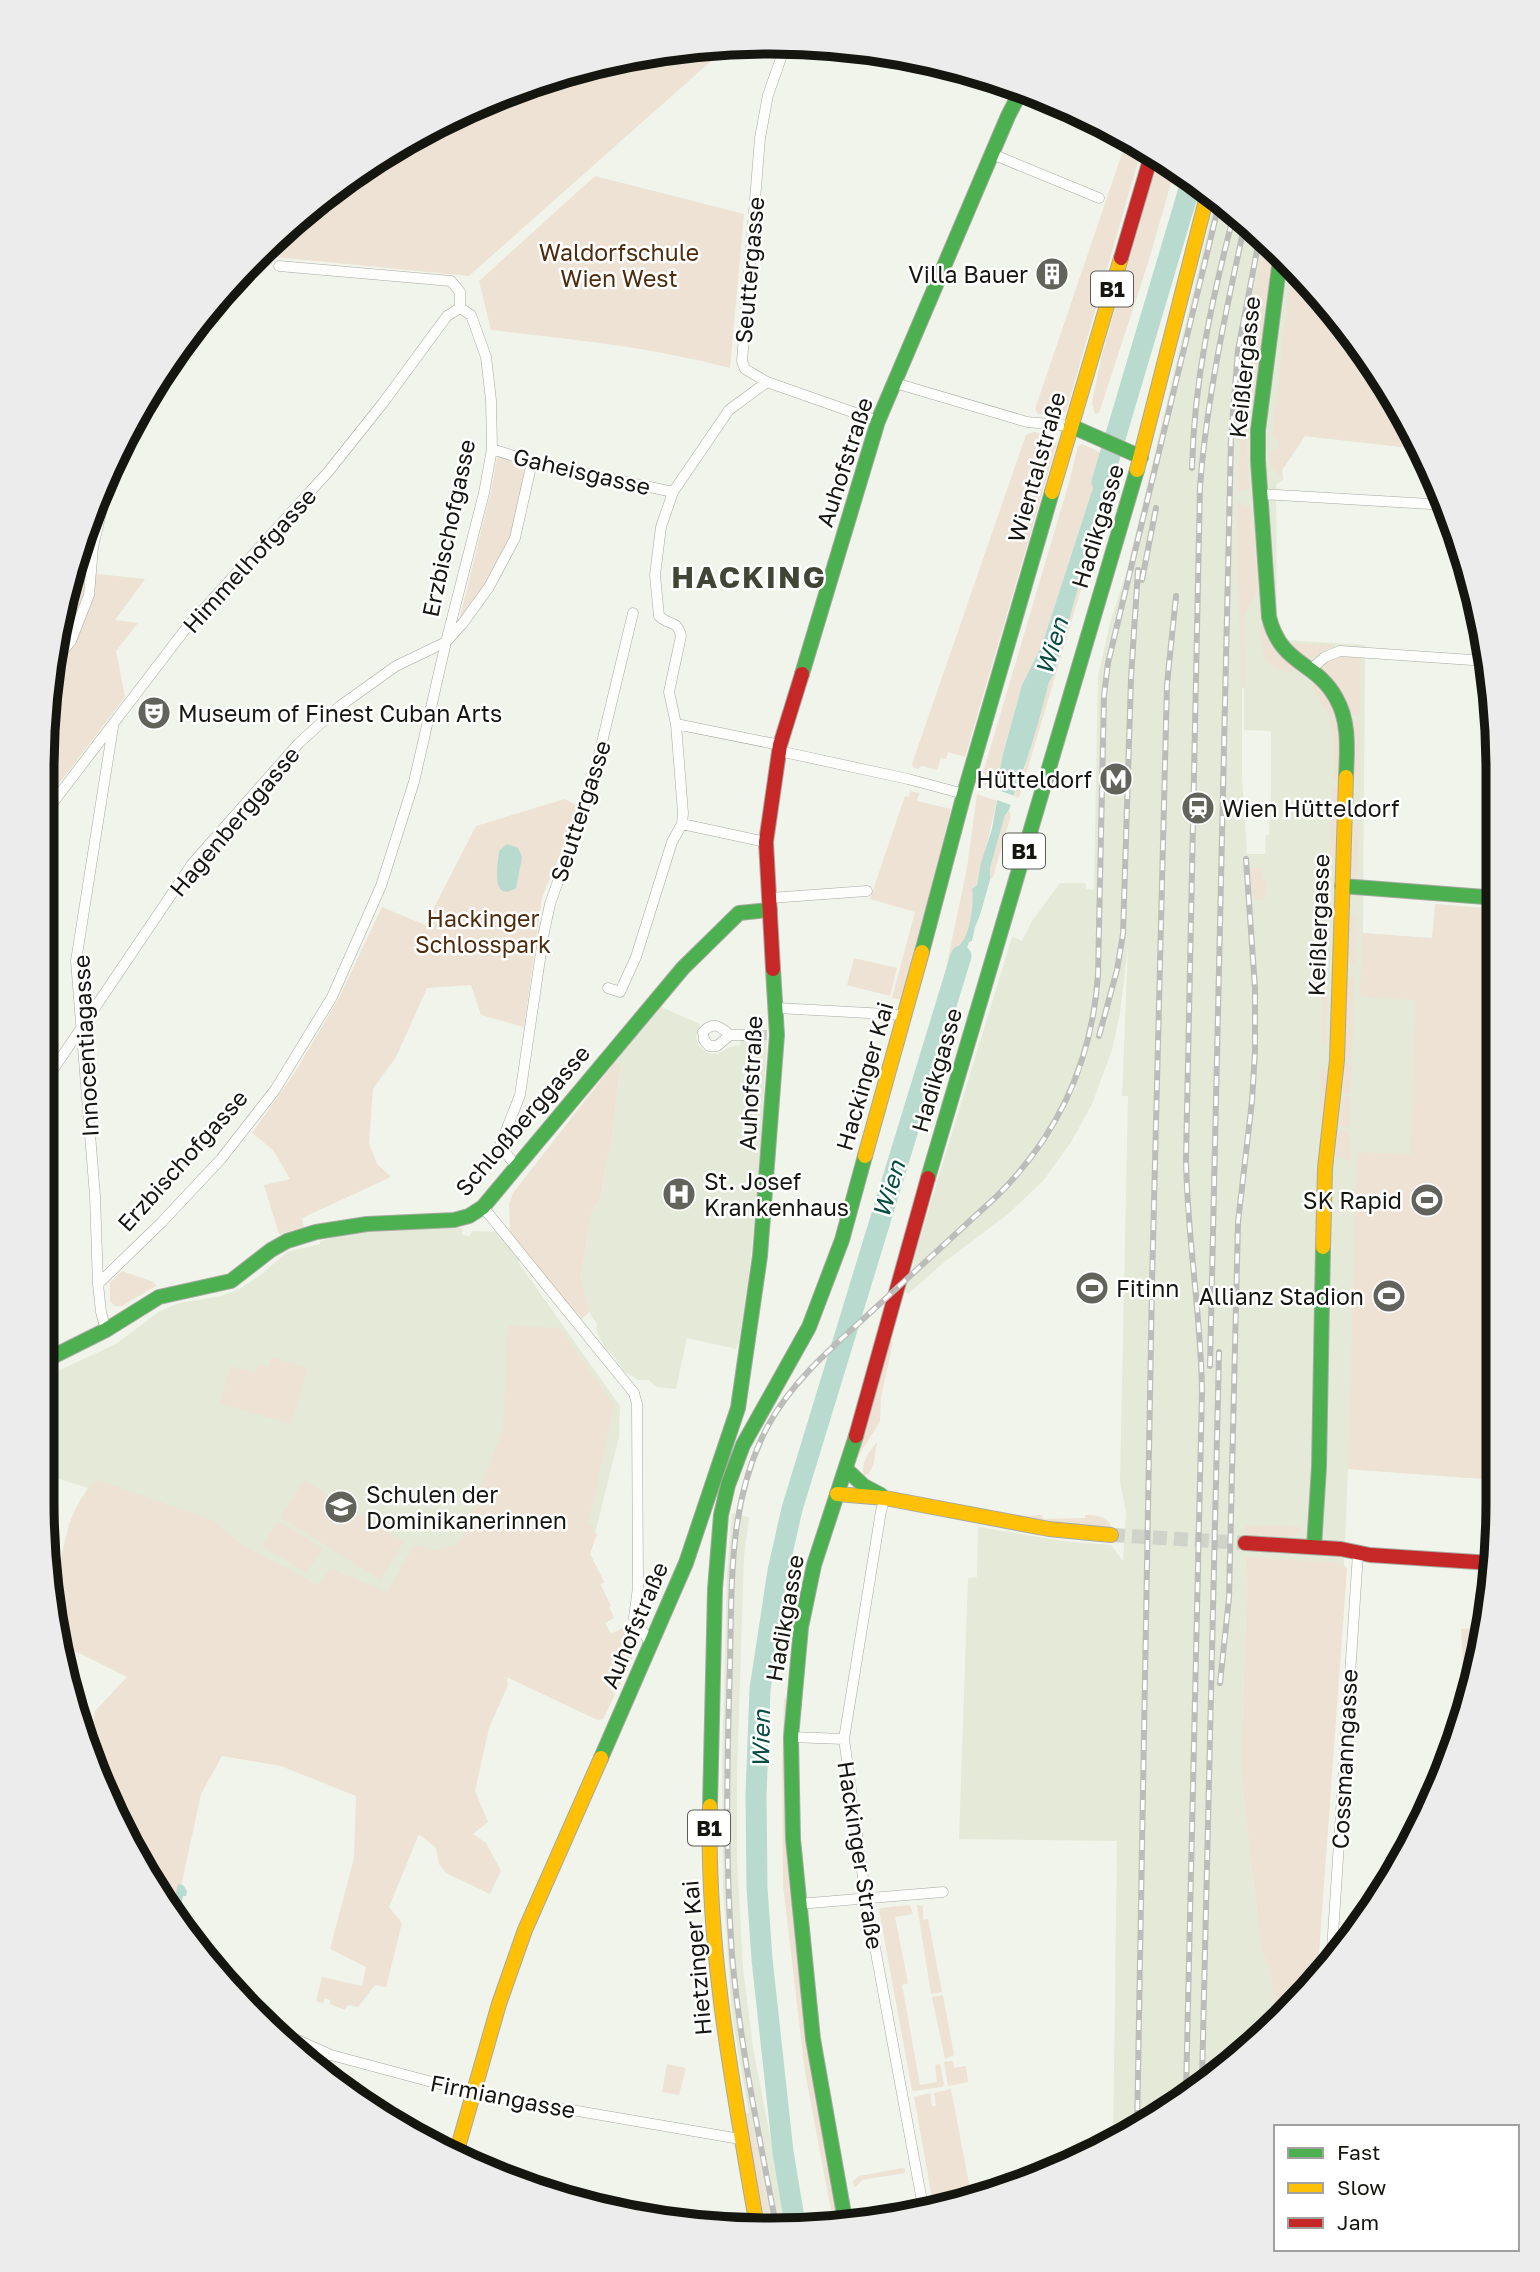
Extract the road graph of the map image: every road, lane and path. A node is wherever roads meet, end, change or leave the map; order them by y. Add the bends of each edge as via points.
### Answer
1 (782, 55) edge
2 (1017, 99) edge
3 (992, 154) junction
4 (1149, 163) edge
5 (1099, 198) dead end
6 (1205, 201) edge
7 (279, 266) dead end
8 (1279, 267) edge
9 (460, 308) junction
10 (767, 382) junction
11 (895, 383) junction
12 (878, 421) junction
13 (1077, 429) junction
14 (492, 449) junction
15 (1137, 455) junction
16 (532, 462) junction
17 (673, 492) junction
18 (1260, 494) junction
19 (1434, 504) edge
20 (99, 522) edge
21 (633, 612) dead end
22 (446, 642) junction
23 (65, 647) edge
24 (1477, 660) edge
25 (1310, 670) junction
26 (676, 724) junction
27 (113, 726) junction
28 (779, 748) junction
29 (964, 794) junction
30 (54, 802) edge
31 (682, 824) junction
32 (766, 842) junction
33 (1342, 886) junction
34 (867, 891) dead end
35 (1486, 897) edge
36 (770, 904) junction
37 (608, 988) dead end
38 (776, 1008) junction
39 (905, 1015) junction
40 (80, 1030) junction
41 (730, 1035) dead end
42 (746, 1035) tunnel mouth
43 (54, 1068) edge
44 (517, 1167) junction
45 (483, 1207) junction
46 (98, 1284) junction
47 (106, 1330) junction
48 (54, 1356) edge
49 (846, 1469) junction
50 (837, 1494) junction
51 (885, 1498) junction
52 (721, 1516) joint
53 (1111, 1535) tunnel mouth
54 (1245, 1543) tunnel mouth
55 (1314, 1547) junction
56 (1358, 1553) junction
57 (1483, 1562) edge
58 (651, 1644) junction
59 (791, 1737) junction
60 (844, 1739) junction
61 (943, 1892) dead end
62 (866, 1899) junction
63 (798, 1904) junction
64 (1332, 1945) edge
65 (297, 2039) edge
66 (331, 2055) junction
67 (317, 2056) edge
68 (473, 2093) junction
69 (740, 2139) junction
70 (458, 2146) edge
71 (922, 2201) edge
72 (844, 2214) edge
73 (755, 2217) edge

1 - 10 street, Seuttergasse via 760,138 742,361 745,369
2 - 3 street, Auhofstraße
3 - 5 street
3 - 11 street, Auhofstraße
4 - 13 street, Wientalstraße / B1
6 - 15 street, Hadikgasse / B1
7 - 9 street, Erzbischofgasse via 451,281 460,292
8 - 18 street, Keißlergasse via 1258,430
9 - 14 street, Erzbischofgasse via 471,315 486,357
9 - 27 street, Himmelhofgasse via 447,316 328,472 184,631
10 - 12 street
10 - 17 street via 729,411
11 - 12 street, Auhofstraße
11 - 13 street via 1027,422
12 - 28 street, Auhofstraße
13 - 15 street
13 - 29 street, Wientalstraße / B1
14 - 16 street, Gaheisgasse
14 - 22 street, Erzbischofgasse
15 - 49 street, Hadikgasse / B1
16 - 17 street, Gaheisgasse
16 - 22 street, Erzbischofgasse via 514,538 489,587
17 - 26 street via 661,527 655,575 659,616 675,624 681,636 668,692
18 - 19 street
18 - 25 street, Keißlergasse via 1272,634 1286,654
20 - 23 street via 89,596
21 - 44 street, Seuttergasse via 592,784 544,932 520,1095 500,1146
22 - 40 street, Hagenberggasse via 396,666 299,743 192,864
22 - 46 street, Erzbischofgasse via 414,782 381,886 332,997 253,1120 161,1223
24 - 25 street via 1340,651
25 - 33 street, Keißlergasse via 1333,693 1344,715
26 - 28 street
26 - 31 street
27 - 30 street, Himmelhofgasse
27 - 40 street, Innocentiagasse via 76,961
28 - 29 street
28 - 32 street, Auhofstraße
29 - 39 street, Hackinger Kai / B1
31 - 32 street
31 - 37 street via 672,842 636,957 620,992
32 - 36 street, Auhofstraße
33 - 35 street
33 - 55 street, Keißlergasse via 1336,1072 1325,1168 1320,1467
34 - 36 street
36 - 38 street, Auhofstraße
36 - 44 street, Schloßberggasse via 739,913 668,984
38 - 39 street
38 - 58 street, Auhofstraße via 760,1256 738,1408 686,1563
39 - 52 street, Hackinger Kai / B1 via 832,1267 809,1328 743,1445
40 - 43 street, Hagenberggasse
40 - 46 street, Innocentiagasse
41 - 42 street
44 - 45 street, Schloßberggasse
45 - 47 street, Schloßberggasse via 454,1220 368,1224 287,1241 231,1280 159,1297
45 - 58 street via 635,1393 638,1587 634,1618
46 - 47 street
47 - 48 street
49 - 50 street, Hadikgasse / B1
49 - 51 street
50 - 51 street
50 - 59 street, Hadikgasse / B1 via 814,1565 801,1627
51 - 53 street via 1049,1529
51 - 60 street, Hackinger Straße
52 - 69 street, Hietzinger Kai / B1 via 709,1835 716,1957
54 - 55 street
55 - 56 street
56 - 57 street
56 - 64 street, Cossmanngasse
58 - 68 street, Auhofstraße via 525,1930
59 - 60 street
59 - 63 street, Hadikgasse / B1
60 - 62 street, Hackinger Straße
61 - 62 street
62 - 63 street
62 - 71 street, Hackinger Straße
63 - 72 street, Hadikgasse / B1 via 813,2039
65 - 66 street, Firmiangasse
66 - 67 street
66 - 68 street, Firmiangasse
68 - 69 street, Firmiangasse
68 - 70 street, Auhofstraße
69 - 73 street, Hietzinger Kai / B1

